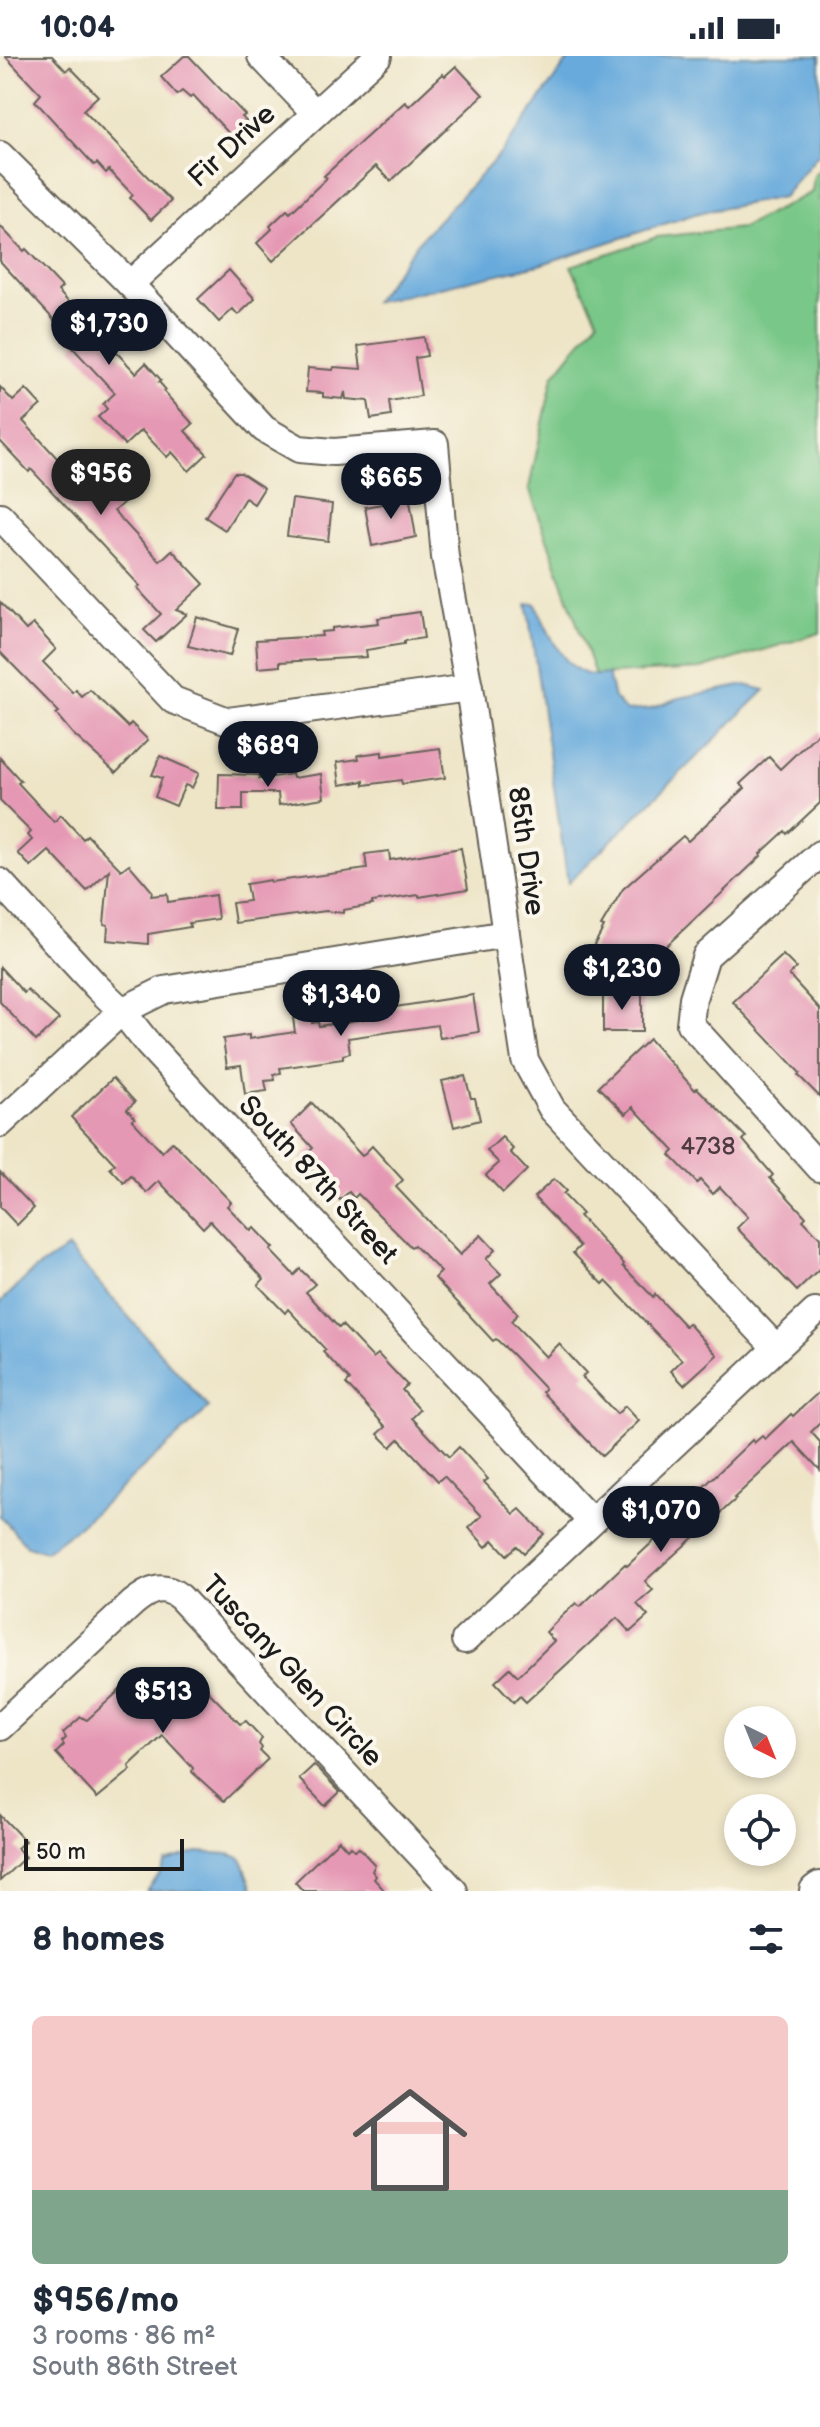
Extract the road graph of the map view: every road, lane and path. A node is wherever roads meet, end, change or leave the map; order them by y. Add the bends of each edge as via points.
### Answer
1 (261, 56) edge
2 (378, 56) edge
3 (315, 113) junction
4 (0, 155) edge
5 (130, 284) junction
6 (0, 516) edge
7 (469, 688) junction
8 (820, 854) edge
9 (0, 882) edge
10 (506, 934) junction
11 (122, 1011) junction
12 (0, 1124) edge
13 (820, 1168) edge
14 (815, 1312) dead end
15 (776, 1348) junction
16 (591, 1521) junction
17 (465, 1640) dead end
18 (0, 1727) edge
19 (454, 1891) edge

1 - 3 street
2 - 3 street, Fir Drive
3 - 5 street, Fir Drive
4 - 5 street
5 - 7 street, 85th Drive via 264,429 299,449 334,452 435,444 445,557
6 - 7 street via 173,700 228,721
7 - 10 street, 85th Drive
8 - 13 street via 706,956 690,1024
9 - 11 street, South 87th Street
10 - 11 street via 164,990
10 - 15 street, 85th Drive via 525,1060 552,1109
11 - 12 street
11 - 16 street, South 87th Street
14 - 15 street
15 - 16 street
16 - 17 street
18 - 19 street, Tuscany Glen Circle via 133,1603 163,1587 180,1597

